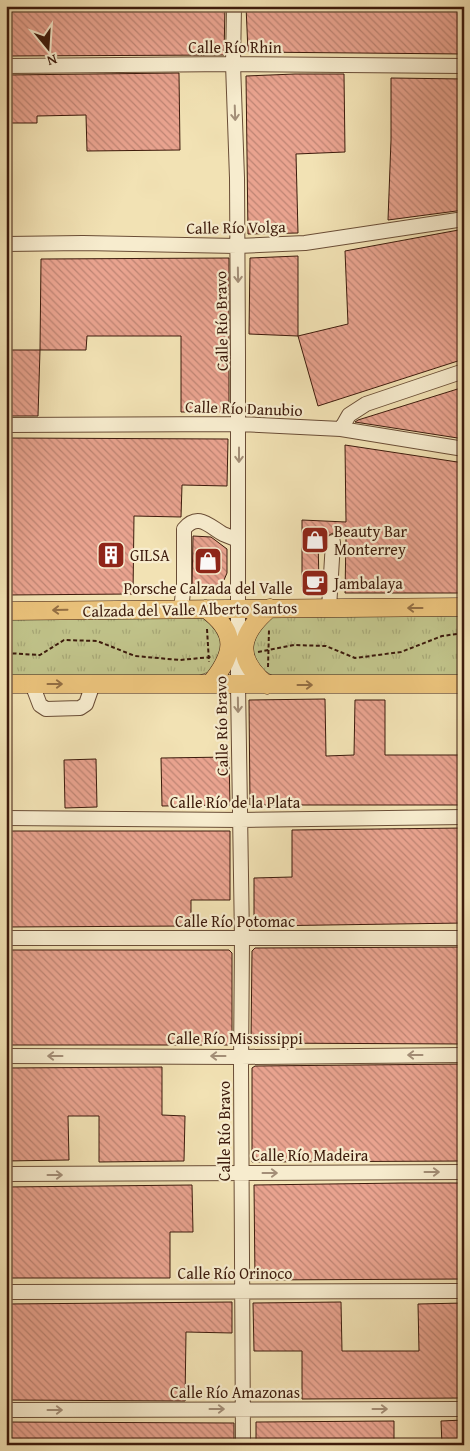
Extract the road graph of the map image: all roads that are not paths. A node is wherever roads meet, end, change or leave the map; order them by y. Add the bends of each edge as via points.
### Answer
1 (234, 6) edge
2 (233, 64) junction
3 (6, 66) edge
4 (464, 66) edge
5 (464, 219) edge
6 (6, 244) edge
7 (237, 246) junction
8 (464, 371) edge
9 (239, 424) junction
10 (6, 425) edge
11 (341, 429) junction
12 (464, 449) edge
13 (238, 540) junction
14 (333, 542) dead end
15 (464, 607) edge
16 (238, 608) junction
17 (270, 608) junction
18 (329, 608) junction
19 (181, 609) junction
20 (206, 609) junction
21 (6, 611) edge
22 (6, 684) edge
23 (32, 684) junction
24 (93, 684) junction
25 (210, 684) junction
26 (238, 684) junction
27 (464, 684) edge
28 (267, 685) junction
29 (464, 817) edge
30 (6, 818) edge
31 (240, 820) junction
32 (6, 938) edge
33 (464, 938) edge
34 (242, 939) junction
35 (464, 1055) edge
36 (6, 1056) edge
37 (241, 1057) junction
38 (464, 1172) edge
39 (242, 1173) junction
40 (6, 1174) edge
41 (242, 1290) junction
42 (464, 1291) edge
43 (6, 1292) edge
44 (244, 1409) junction
45 (464, 1409) edge
46 (6, 1410) edge
47 (244, 1445) edge

1 - 2 street, Calle Río Bravo
2 - 3 street, Calle Río Rhin
2 - 4 street, Calle Río Rhin
2 -> 7 street, Calle Río Bravo
5 - 7 street, Calle Río Volga via 305,242
6 - 7 street, Calle Río Volga
7 -> 9 street, Calle Río Bravo
8 - 11 street via 366,404 349,415
9 - 10 street, Calle Río Danubio
9 - 11 street, Calle Río Danubio
9 -> 13 street, Calle Río Bravo
11 - 12 street, Calle Río Danubio
13 - 16 street, Calle Río Bravo
13 - 19 street via 204,522 188,524 184,529
14 - 18 street
15 -> 18 main road, Calzada del Valle Alberto Santos
16 - 17 main road, Calzada del Valle Alberto Santos
16 - 20 main road, Calzada del Valle Alberto Santos
16 - 26 street, Calle Río Bravo
17 - 18 main road, Calzada del Valle Alberto Santos
17 - 28 main road via 257,619 244,642 247,663
19 - 20 main road, Calzada del Valle Alberto Santos
19 -> 21 main road, Calzada del Valle Alberto Santos
20 - 25 main road via 225,628 229,648 226,662
22 - 23 main road
23 -> 24 main road
23 - 24 street via 40,705 46,709 80,708 86,704
24 - 25 main road
25 - 26 main road
26 - 28 main road
26 -> 31 street, Calle Río Bravo
28 -> 27 main road
29 - 31 street, Calle Río de la Plata
30 - 31 street, Calle Río de la Plata
31 - 34 street, Calle Río Bravo
32 - 34 street, Calle Río Potomac
33 - 34 street, Calle Río Potomac
34 - 37 street, Calle Río Bravo
35 -> 37 street, Calle Río Mississippi
37 -> 36 street, Calle Río Mississippi
37 - 39 street, Calle Río Bravo
39 -> 38 street, Calle Río Madeira
40 -> 39 street, Calle Río Madeira
39 - 41 street, Calle Río Bravo
41 - 42 street, Calle Río Orinoco
41 - 43 street, Calle Río Orinoco
41 - 44 street, Calle Río Bravo
44 -> 45 street, Calle Río Amazonas
46 -> 44 street, Calle Río Amazonas
44 - 47 street, Calle Río Bravo

